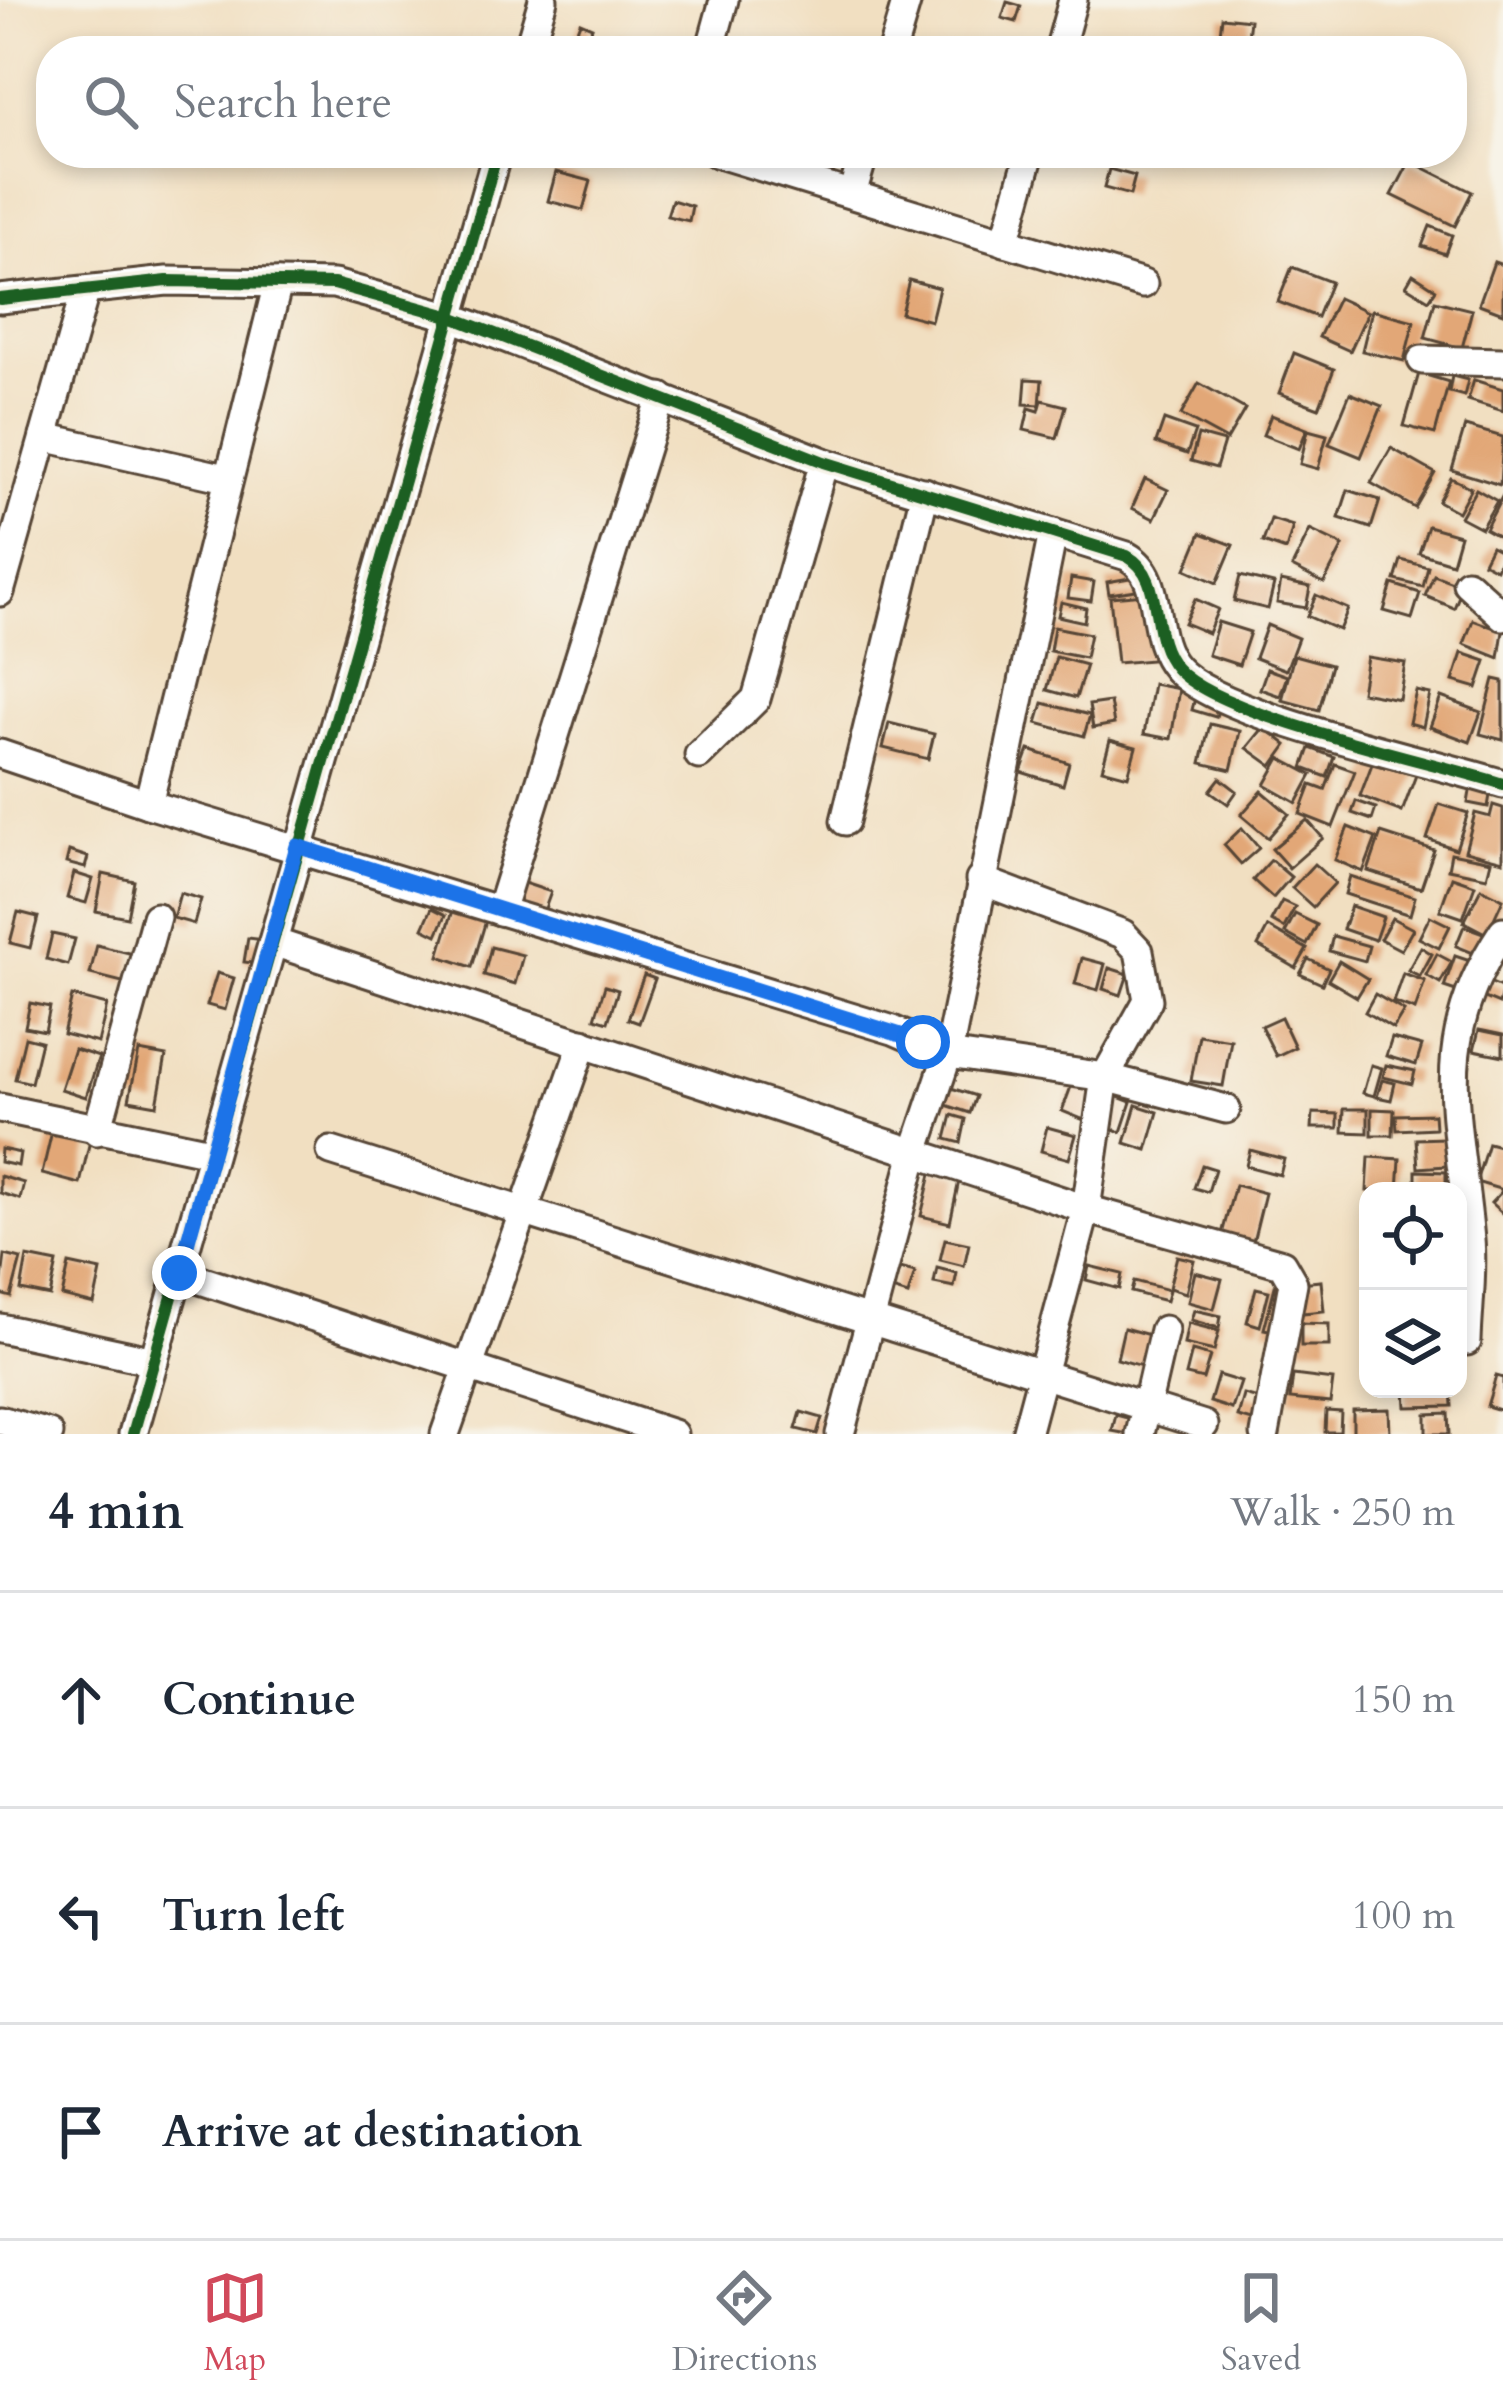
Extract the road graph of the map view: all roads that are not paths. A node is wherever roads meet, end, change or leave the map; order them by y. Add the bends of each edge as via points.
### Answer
1 (543, 0) edge
2 (724, 0) edge
3 (907, 0) edge
4 (1073, 0) edge
5 (532, 36) edge
6 (714, 36) edge
7 (896, 36) edge
8 (1063, 36) edge
9 (493, 168) edge
10 (766, 168) edge
11 (860, 168) edge
12 (1026, 168) edge
13 (852, 194) junction
14 (1005, 242) junction
15 (278, 283) junction
16 (1143, 284) dead end
17 (86, 292) junction
18 (0, 299) edge
19 (449, 316) junction
20 (1422, 360) dead end
21 (1503, 362) edge
22 (661, 397) junction
23 (44, 437) junction
24 (824, 462) junction
25 (226, 478) junction
26 (925, 492) junction
27 (1053, 533) junction
28 (1467, 583) dead end
29 (0, 592) edge
30 (1503, 616) edge
31 (0, 754) edge
32 (699, 755) dead end
33 (1503, 784) edge
34 (148, 804) junction
35 (845, 821) dead end
36 (297, 846) junction
37 (980, 880) junction
38 (500, 911) junction
39 (156, 917) dead end
40 (1503, 931) edge
41 (273, 942) junction
42 (584, 1043) junction
43 (949, 1054) junction
44 (1105, 1077) junction
45 (0, 1108) edge
46 (1226, 1109) dead end
47 (97, 1131) junction
48 (331, 1151) dead end
49 (210, 1152) junction
50 (915, 1152) junction
51 (1086, 1209) junction
52 (525, 1213) junction
53 (179, 1273) junction
54 (868, 1319) junction
55 (0, 1328) edge
56 (1164, 1330) dead end
57 (1467, 1342) dead end
58 (154, 1361) junction
59 (472, 1369) junction
60 (1042, 1374) junction
61 (0, 1420) edge
62 (1143, 1421) edge
63 (1204, 1425) dead end
64 (50, 1434) edge
65 (133, 1434) edge
66 (445, 1434) edge
67 (673, 1434) edge
68 (840, 1434) edge
69 (1026, 1434) edge
70 (1264, 1434) edge

1 - 5 street
2 - 6 street
3 - 7 street
4 - 8 street
9 - 19 street
10 - 13 street
11 - 13 street
12 - 14 street
13 - 14 street
14 - 16 street
15 - 17 street via 167,281
15 - 19 street via 334,284
15 - 25 street
17 - 18 street
17 - 23 street
19 - 22 street
19 - 36 street
20 - 21 street
22 - 24 street
22 - 38 street
23 - 25 street
23 - 29 street
24 - 26 street
24 - 32 street via 756,699
25 - 34 street
26 - 27 street
26 - 35 street
27 - 33 street via 1143,565 1164,650 1178,671 1234,706
27 - 37 street
28 - 30 street
31 - 34 street
34 - 36 street
36 - 38 street
36 - 41 street
37 - 43 street
37 - 44 street via 1123,934 1139,951 1148,1000
38 - 43 street
39 - 47 street
40 - 57 street via 1464,997 1455,1039 1452,1092 1471,1246
41 - 42 street
41 - 49 street
42 - 50 street
42 - 52 street
43 - 44 street
43 - 50 street
44 - 46 street
44 - 51 street
45 - 47 street
47 - 49 street
48 - 52 street
49 - 53 street
50 - 51 street
50 - 54 street
51 - 60 street
51 - 70 street via 1291,1272
52 - 54 street
52 - 59 street
53 - 58 street
53 - 59 street
54 - 60 street
54 - 68 street
55 - 58 street
56 - 62 street
58 - 65 street
59 - 66 street
59 - 67 street
60 - 62 street
60 - 69 street
61 - 64 street
62 - 63 street

